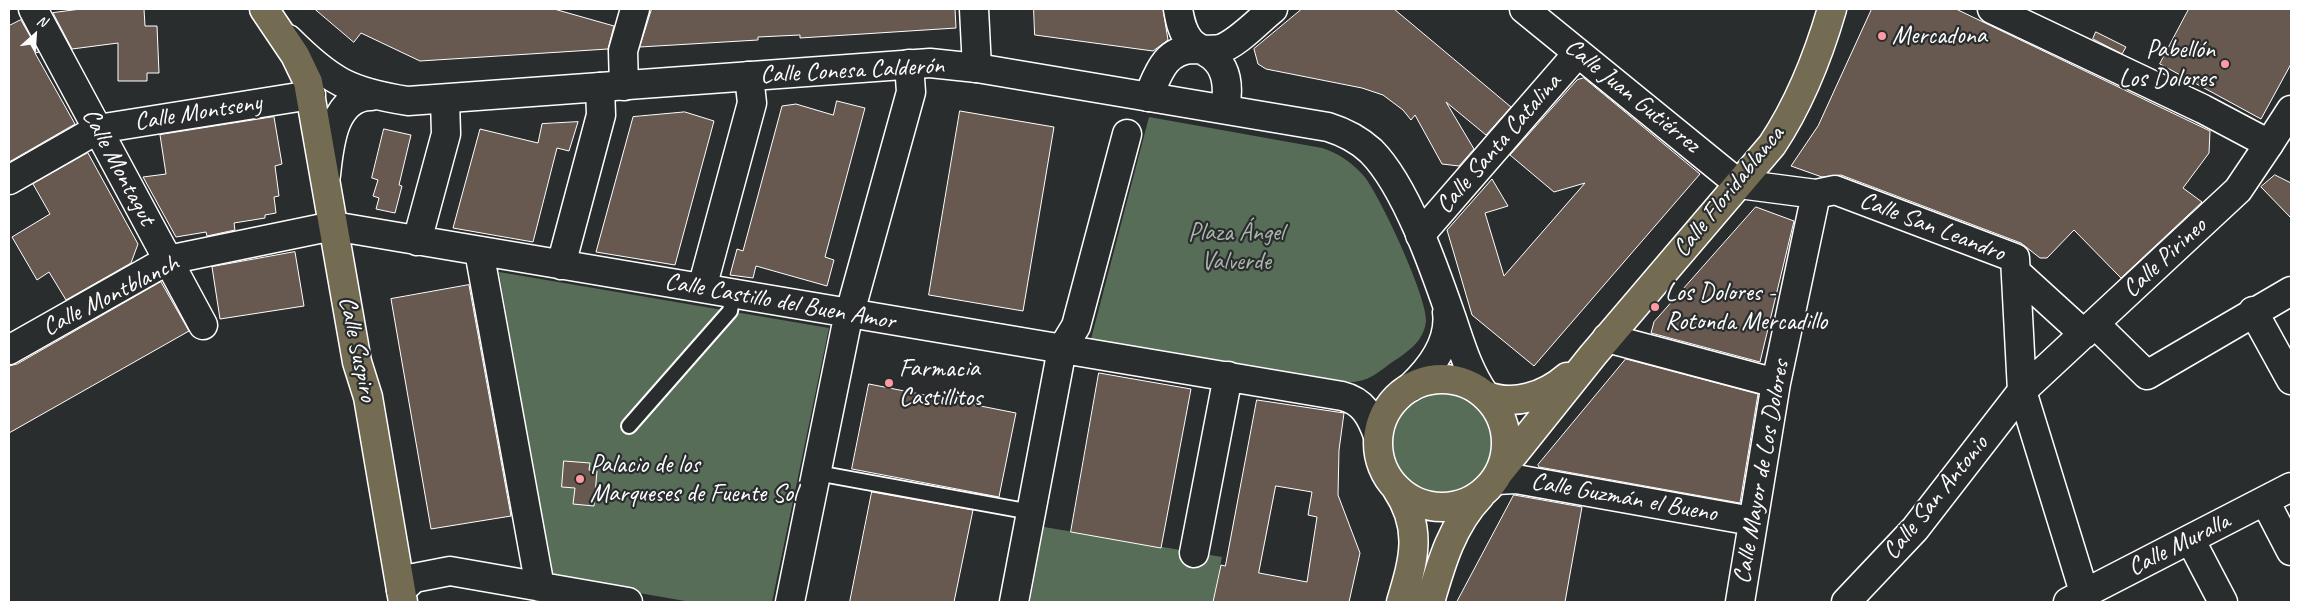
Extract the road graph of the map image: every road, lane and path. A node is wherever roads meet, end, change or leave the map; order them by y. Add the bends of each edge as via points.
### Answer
1 (33, 9) edge
2 (974, 9) edge
3 (1178, 9) edge
4 (1273, 9) edge
5 (1524, 9) edge
6 (1832, 9) edge
7 (1992, 9) edge
8 (632, 10) edge
9 (266, 13) edge
10 (1202, 49) junction
11 (1578, 52) junction
12 (908, 64) junction
13 (977, 68) junction
14 (328, 75) junction
15 (749, 76) junction
16 (612, 86) junction
17 (310, 95) junction
18 (372, 96) junction
19 (1148, 97) junction
20 (445, 100) junction
21 (1225, 109) junction
22 (98, 129) junction
23 (2282, 132) edge
24 (1126, 134) dead end
25 (9, 180) edge
26 (326, 181) junction
27 (1739, 184) junction
28 (1816, 194) junction
29 (334, 226) junction
30 (1420, 235) junction
31 (417, 241) junction
32 (479, 251) junction
33 (168, 260) junction
34 (561, 265) junction
35 (2016, 272) junction
36 (702, 288) junction
37 (2291, 291) edge
38 (733, 294) junction
39 (1447, 305) junction
40 (2253, 311) junction
41 (850, 313) junction
42 (203, 325) dead end
43 (2090, 329) junction
44 (1600, 346) junction
45 (1062, 349) junction
46 (9, 350) edge
47 (1228, 376) junction
48 (2291, 380) edge
49 (1776, 383) junction
50 (1411, 386) junction
51 (2022, 391) junction
52 (1485, 395) junction
53 (629, 426) dead end
54 (1378, 436) junction
55 (817, 473) junction
56 (1493, 481) junction
57 (1395, 487) junction
58 (2291, 487) edge
59 (2265, 501) junction
60 (1031, 512) junction
61 (1752, 520) junction
62 (2190, 539) junction
63 (2291, 551) edge
64 (1194, 553) dead end
65 (540, 587) junction
66 (402, 596) edge
67 (2078, 599) edge
68 (628, 602) edge
69 (790, 602) edge
70 (1014, 602) edge
71 (1401, 602) edge
72 (1430, 602) edge
73 (1740, 602) edge
74 (1846, 602) edge
75 (2223, 602) edge

1 - 22 street, Calle Montagut
2 - 13 street
3 - 10 street via 1183,30 1195,46
4 - 10 street via 1230,44 1220,49
5 - 11 street, Calle Juan Gutiérrez
6 - 27 main road, Calle Floridablanca via 1812,72 1795,107 1772,145
7 - 23 street via 2203,109
8 - 16 street
9 - 14 street, Calle Conesa Calderón via 288,39
9 - 17 main road, Calle Suspiro via 295,55 308,82
10 - 19 street via 1187,50 1164,62
10 - 21 street via 1212,55 1224,70 1228,90
11 - 27 street, Calle Juan Gutiérrez
11 - 30 street, Calle Santa Catalina
12 - 13 street, Calle Conesa Calderón
12 - 15 street, Calle Conesa Calderón
12 - 41 street via 911,92
13 - 19 street, Calle Conesa Calderón
14 - 17 street via 314,79
14 - 18 street, Calle Conesa Calderón
15 - 16 street, Calle Conesa Calderón
15 - 36 street via 752,103
16 - 20 street, Calle Conesa Calderón
16 - 34 street via 601,115
17 - 22 street, Calle Montseny
17 - 26 main road, Calle Suspiro
18 - 20 street, Calle Conesa Calderón via 408,102
18 - 26 street via 353,101 338,118 330,146
19 - 21 street, Calle Conesa Calderón
20 - 31 street via 446,134
21 - 30 street, Calle Conesa Calderón via 1328,127 1358,141 1382,164
22 - 25 street, Calle Montseny
22 - 33 street, Calle Montagut
23 - 43 street, Calle Pirineo via 2238,190
24 - 45 street via 1076,326
26 - 29 main road, Calle Suspiro
27 - 28 street, Calle San Leandro
27 - 44 main road, Calle Floridablanca
28 - 35 street, Calle San Leandro via 1835,190 2015,258
28 - 49 street, Calle Mayor de Los Dolores
29 - 31 street, Calle Castillo del Buen Amor
29 - 33 street, Calle Montblanch
29 - 66 main road, Calle Suspiro via 357,362 368,397
30 - 39 street, Calle Conesa Calderón
31 - 32 street, Calle Castillo del Buen Amor
32 - 34 street, Calle Castillo del Buen Amor
32 - 65 street
33 - 42 street, Calle Montagut
33 - 46 street, Calle Montblanch
34 - 36 street, Calle Castillo del Buen Amor
35 - 43 street
35 - 51 street, Calle San Leandro
36 - 38 street, Calle Castillo del Buen Amor
37 - 40 street
38 - 41 street, Calle Castillo del Buen Amor
38 - 53 lane via 730,311
39 - 50 street, Calle Conesa Calderón via 1448,326 1442,347 1430,368
39 - 52 street, Calle Conesa Calderón via 1468,367
40 - 43 street via 2146,375
40 - 48 street
41 - 45 street, Calle Castillo del Buen Amor
41 - 55 street
43 - 51 street, Calle Pirineo
44 - 49 street
44 - 52 main road, Calle Floridablanca via 1560,383 1543,393 1511,400
44 - 56 main road, Calle Floridablanca
45 - 47 street, Calle Castillo del Buen Amor
45 - 60 street
47 - 54 street, Calle Castillo del Buen Amor via 1350,398 1368,413
47 - 64 street
49 - 61 street, Calle Mayor de Los Dolores
50 - 52 main road via 1428,380 1450,379 1468,384
50 - 54 main road via 1387,410
51 - 67 street, Calle San Leandro
51 - 74 street, Calle San Antonio via 1916,529
52 - 56 main road via 1497,409 1505,428 1507,449
54 - 57 main road via 1382,467
55 - 60 lane
55 - 69 street
56 - 57 main road via 1462,504 1451,507 1432,507 1411,500
56 - 61 street, Calle Guzmán el Bueno via 1516,479
56 - 72 main road, Calle Floridablanca via 1463,516 1451,540
57 - 71 main road via 1409,510 1414,537 1411,568
58 - 59 street, Calle Muralla
59 - 62 street, Calle Muralla
59 - 63 street
60 - 70 street
61 - 73 street, Calle Mayor de Los Dolores
62 - 67 street, Calle Muralla
62 - 75 street
65 - 66 street via 450,571 414,578
65 - 68 street

